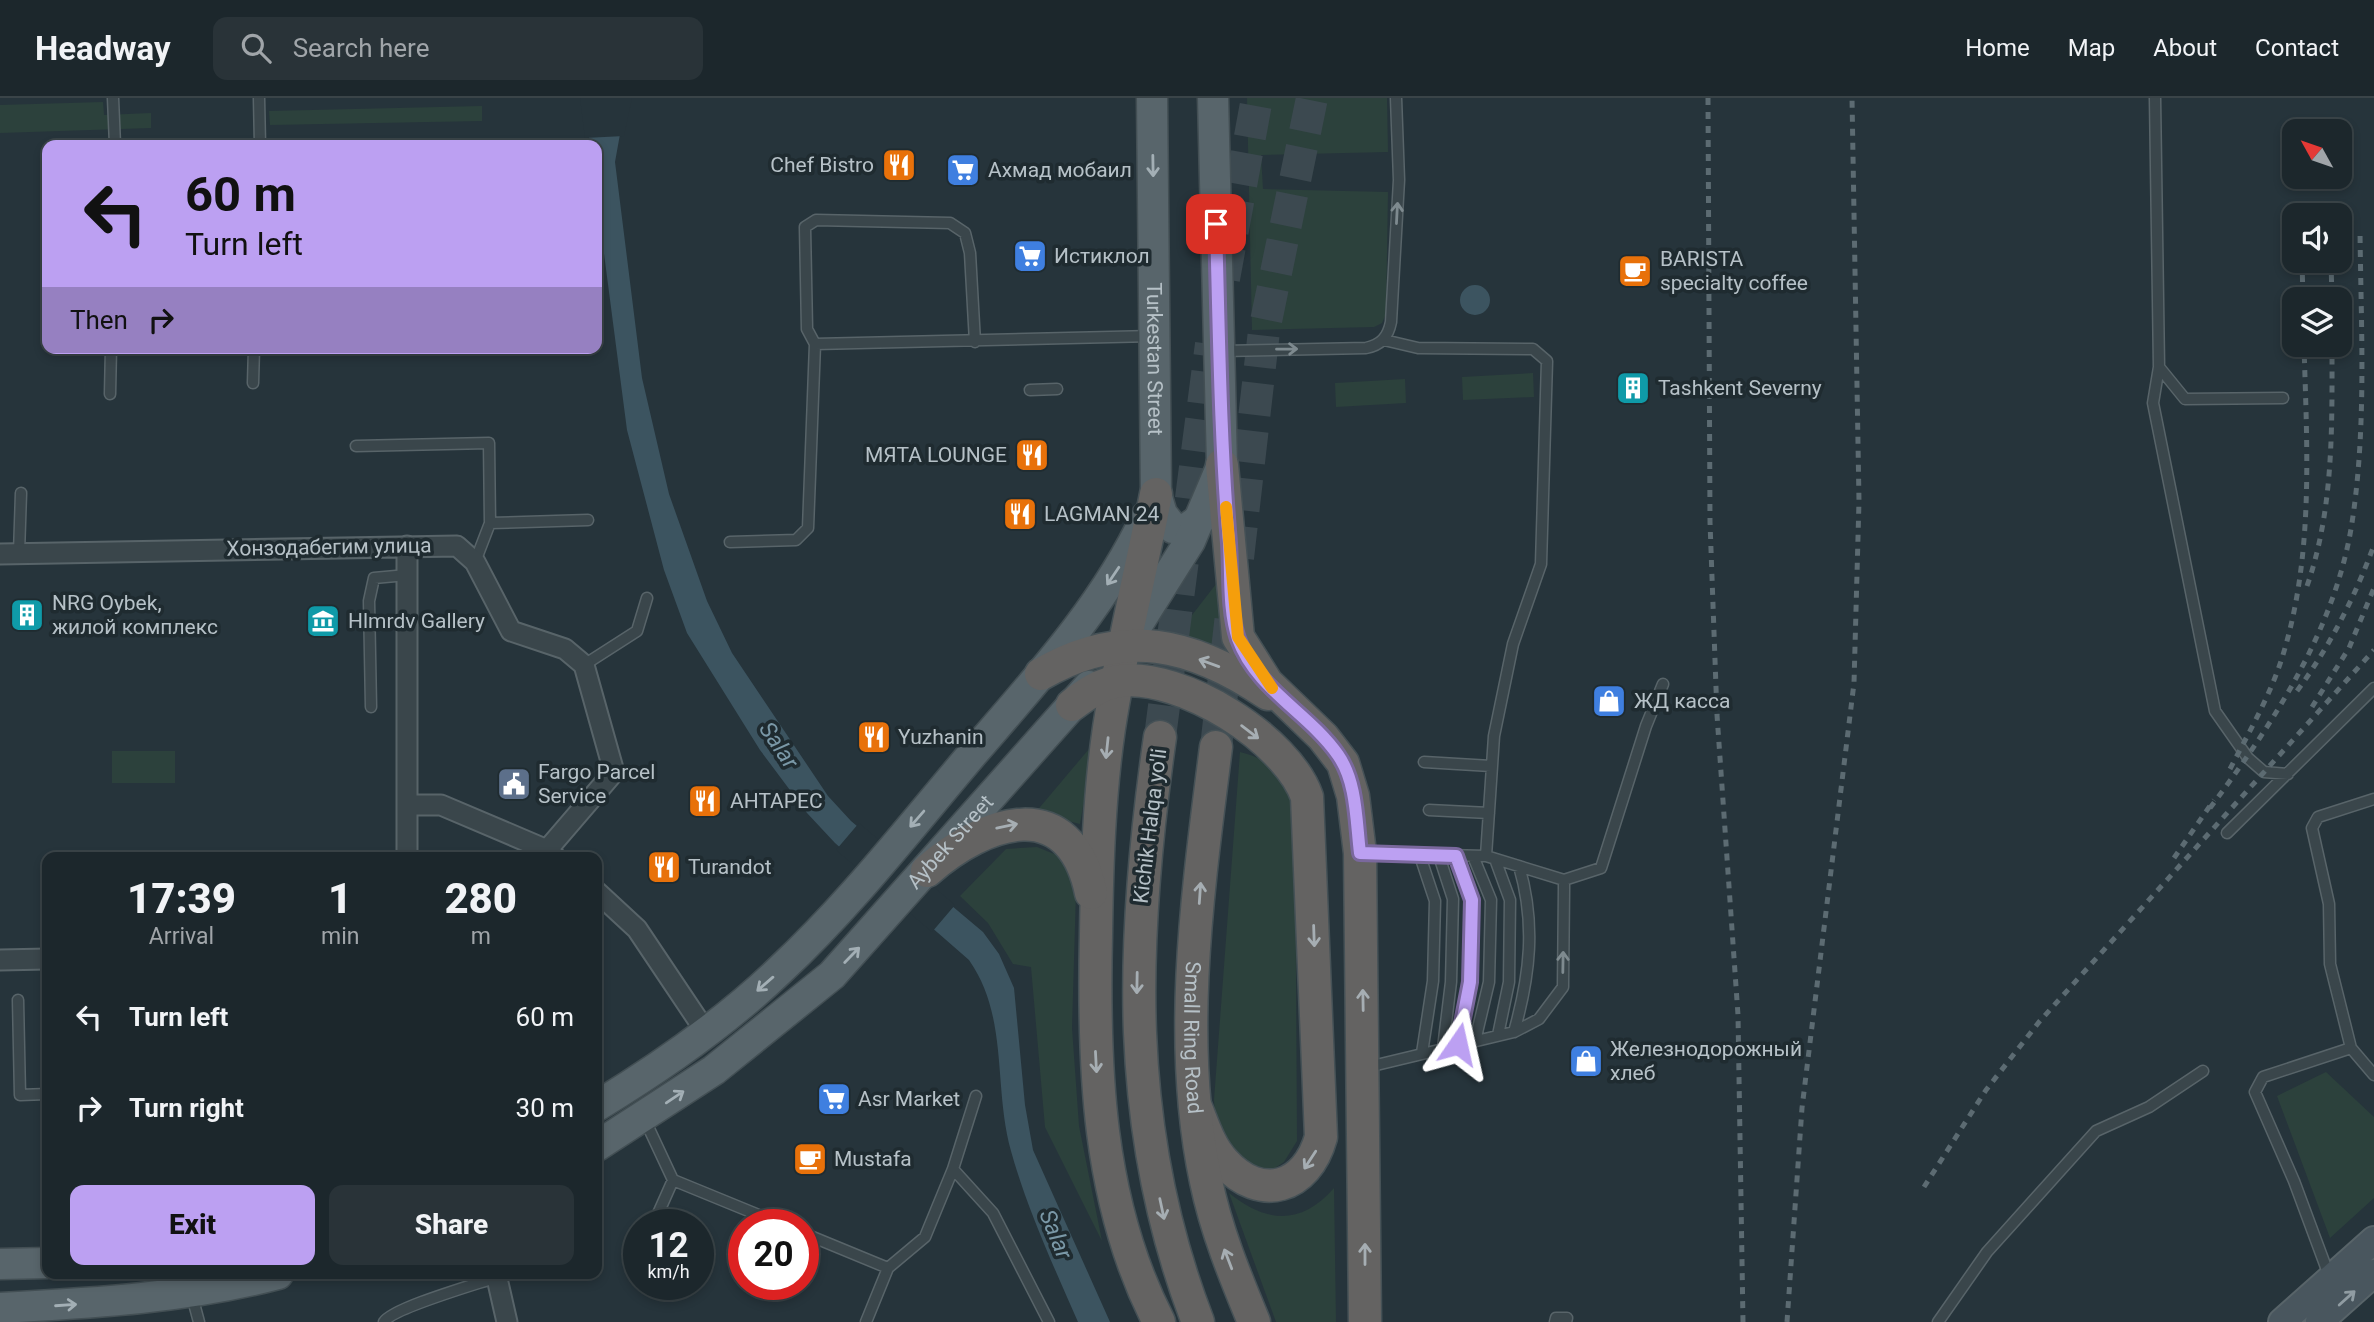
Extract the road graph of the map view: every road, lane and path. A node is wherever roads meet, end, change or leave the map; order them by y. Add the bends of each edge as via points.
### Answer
1 (113, 98) edge
2 (259, 98) edge
3 (1152, 98) edge
4 (1213, 98) edge
5 (1396, 98) edge
6 (2155, 98) edge
7 (115, 140) edge
8 (260, 140) edge
9 (1157, 336) junction
10 (1384, 340) junction
11 (975, 342) junction
12 (816, 344) junction
13 (1219, 351) junction
14 (111, 354) edge
15 (254, 354) edge
16 (2159, 367) junction
17 (253, 383) dead end
18 (1057, 389) dead end
19 (1030, 390) dead end
20 (110, 394) dead end
21 (2283, 398) dead end
22 (356, 446) dead end
23 (1223, 465) junction
24 (21, 493) dead end
25 (1156, 494) junction
26 (1203, 517) junction
27 (589, 520) dead end
28 (490, 523) junction
29 (730, 542) dead end
30 (407, 546) junction
31 (9, 554) edge
32 (475, 562) junction
33 (407, 575) junction
34 (647, 598) dead end
35 (1126, 644) junction
36 (584, 665) junction
37 (1041, 674) junction
38 (1119, 681) junction
39 (1663, 684) dead end
40 (2374, 688) edge
41 (1072, 705) junction
42 (371, 707) dead end
43 (1290, 708) junction
44 (1160, 737) tunnel mouth
45 (1216, 747) tunnel mouth
46 (1424, 762) dead end
47 (1491, 766) junction
48 (2288, 774) junction
49 (2374, 799) edge
50 (407, 804) junction
51 (1429, 810) dead end
52 (1489, 813) junction
53 (2227, 833) dead end
54 (407, 852) edge
55 (547, 852) edge
56 (554, 852) edge
57 (1360, 853) junction
58 (1420, 856) junction
59 (1439, 856) junction
60 (1456, 856) junction
61 (1474, 856) junction
62 (1490, 857) junction
63 (1519, 866) junction
64 (927, 871) junction
65 (1564, 880) junction
66 (602, 900) edge
67 (1096, 945) junction
68 (0, 960) edge
69 (42, 960) edge
70 (18, 1000) dead end
71 (706, 1032) junction
72 (1514, 1032) junction
73 (1498, 1035) junction
74 (1475, 1041) junction
75 (1458, 1044) junction
76 (1443, 1048) junction
77 (2351, 1048) junction
78 (1422, 1053) junction
79 (1364, 1068) junction
80 (2203, 1071) dead end
81 (2374, 1075) edge
82 (42, 1094) edge
83 (976, 1096) dead end
84 (602, 1103) edge
85 (1195, 1105) junction
86 (644, 1118) junction
87 (602, 1143) edge
88 (953, 1169) junction
89 (673, 1180) junction
90 (660, 1209) edge
91 (744, 1209) edge
92 (819, 1240) edge
93 (2374, 1240) edge
94 (42, 1263) edge
95 (0, 1264) edge
96 (888, 1268) junction
97 (2374, 1273) edge
98 (254, 1279) edge
99 (487, 1279) edge
100 (497, 1279) edge
101 (2330, 1279) junction
102 (190, 1292) junction
103 (0, 1308) edge
104 (199, 1322) edge
105 (384, 1322) edge
106 (507, 1322) edge
107 (866, 1322) edge
108 (1049, 1322) edge
109 (1159, 1322) edge
110 (1198, 1322) edge
111 (1254, 1322) edge
112 (1365, 1322) edge
113 (1555, 1322) edge
114 (1566, 1322) edge
115 (1938, 1322) edge
116 (2282, 1322) edge
117 (2319, 1322) edge

1 - 7 lane
2 - 8 lane
3 -> 9 main road, Turkestan Street
4 - 13 main road
10 -> 5 lane via 1391,322 1399,180
6 - 16 lane
9 - 11 lane
9 - 25 main road, Turkestan Street
13 -> 10 lane via 1366,348
10 - 47 lane via 1418,348 1533,349 1547,361 1541,564 1513,644
11 - 12 lane
11 - 12 lane via 965,233 950,223 816,220 805,228 807,329
12 - 29 lane via 808,528 796,540
13 - 23 main road
14 - 20 lane
15 - 17 lane
16 - 21 lane via 2185,399
16 - 48 lane via 2152,403 2216,711 2248,758 2264,772
18 - 19 lane
22 - 28 lane via 489,443
23 - 26 main road, Aybek Street
23 - 43 highway via 1238,637 1253,664
24 - 31 lane
25 - 26 main road via 1162,514 1173,528 1186,529
25 - 35 highway
25 -> 37 main road, Aybek Street via 1120,566
26 - 35 main road, Aybek Street
27 - 28 lane
28 - 32 lane
30 - 31 street, Хонзодабегим улица
30 - 32 street, Хонзодабегим улица via 451,544
30 - 33 street
32 - 36 street via 511,631 565,649
33 - 42 lane via 373,578 369,601
33 - 50 street
34 - 36 lane via 637,631
35 - 37 highway via 1083,653
35 - 38 highway
35 - 41 main road, Aybek Street
43 -> 35 highway via 1213,664 1160,647
36 - 56 street via 614,772
37 -> 71 main road, Aybek Street via 863,882 778,972
38 - 41 highway
38 -> 67 highway via 1100,811
38 -> 85 highway via 1165,685 1207,701 1284,759 1307,797 1321,1123 1318,1146 1306,1168 1292,1180 1258,1185 1237,1174 1218,1155
39 - 65 lane via 1601,868
40 - 48 lane
41 - 64 main road, Aybek Street
43 - 57 highway via 1343,762 1353,796
44 -> 110 highway, Kichik Halqa yo'li via 1144,843 1139,1038 1160,1202
85 -> 45 highway, Small Ring Road via 1195,961
46 - 47 lane
47 - 52 lane
48 - 53 lane
49 - 77 lane via 2318,817 2312,828 2329,904 2330,964
50 - 54 street
50 - 55 street via 441,805
51 - 52 lane
52 - 62 lane
57 - 58 lane
79 -> 57 highway
58 - 59 lane
58 - 78 lane via 1434,901 1433,981
59 - 60 lane
59 - 76 lane via 1453,899 1451,982
60 - 61 lane
60 - 75 lane via 1472,900 1470,982
61 - 62 lane
61 - 74 lane via 1491,900 1489,982
62 - 63 lane
62 - 73 lane via 1510,900 1508,982
63 - 65 lane
63 - 72 lane via 1529,901 1527,983
64 -> 67 highway via 965,841 988,831 1022,823 1048,829 1068,843 1082,862 1091,893
86 -> 64 main road, Aybek Street via 795,1009 848,959
72 -> 65 lane via 1539,1019 1563,987
66 - 71 street via 637,929
67 -> 109 highway via 1096,1067 1104,1142 1126,1244
68 - 69 street
70 - 82 lane via 20,1095
71 - 84 main road, Aybek Street
72 - 73 lane
73 - 74 lane
74 - 75 lane
75 - 76 lane
76 - 78 lane
77 - 81 lane
77 - 101 lane via 2263,1077 2255,1092
78 - 79 lane
112 -> 79 highway
80 - 115 lane via 2149,1107 2096,1131 1987,1252
83 - 88 lane
111 -> 85 highway, Small Ring Road via 1210,1202
86 - 87 main road, Aybek Street
86 - 89 lane
88 - 96 lane via 925,1237
88 - 108 lane via 993,1213
89 - 90 lane
89 - 91 lane
92 - 96 lane
93 - 101 main road
94 - 95 main road
96 - 107 lane
117 -> 97 main road
98 - 102 main road
99 - 105 lane via 416,1304
100 - 106 street
101 - 116 main road
103 -> 102 main road
102 - 104 lane
113 - 114 lane via 1567,1318

